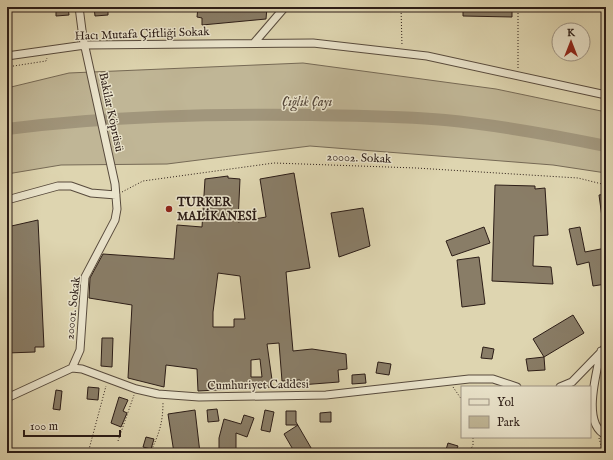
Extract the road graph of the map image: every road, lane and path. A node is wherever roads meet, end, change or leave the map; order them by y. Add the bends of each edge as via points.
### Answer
1 (79, 7) edge
2 (285, 7) edge
3 (401, 7) edge
4 (518, 7) edge
5 (254, 43) junction
6 (85, 45) junction
7 (402, 52) junction
8 (7, 56) edge
9 (48, 56) dead end
10 (7, 67) edge
11 (518, 75) junction
12 (606, 95) edge
13 (115, 184) joint
14 (606, 185) edge
15 (116, 195) junction
16 (7, 200) edge
17 (604, 349) edge
18 (72, 368) junction
19 (108, 378) junction
20 (449, 382) junction
21 (514, 386) edge
22 (562, 386) edge
23 (136, 389) junction
24 (163, 394) junction
25 (7, 398) edge
26 (461, 399) edge
27 (606, 435) edge
28 (473, 438) edge
29 (118, 441) dead end
30 (88, 453) edge
31 (150, 453) edge
32 (469, 453) edge

1 - 6 street, Bakilar Köprüsü
2 - 5 street
3 - 7 path
4 - 11 path
5 - 6 street, Hacı Mutafa Çiftliği Sokak
5 - 7 street, Hacı Mutafa Çiftliği Sokak via 329,44
6 - 8 street, Hacı Mutafa Çiftliği Sokak
6 - 13 street, Bakilar Köprüsü
7 - 11 street, Hacı Mutafa Çiftliği Sokak
9 - 10 path via 46,61
11 - 12 street, Hacı Mutafa Çiftliği Sokak
13 - 15 street, 20001. Sokak
14 - 15 path, 20002. Sokak via 578,178 416,168 274,163 143,181
15 - 16 street via 91,194 71,186 58,186
15 - 18 street, 20001. Sokak via 115,220 85,277 80,350
17 - 22 street via 572,382
17 - 27 street via 593,398 593,419
18 - 19 street, Cumhuriyet Caddesi
18 - 25 street
19 - 23 street, Cumhuriyet Caddesi
19 - 30 path
20 - 21 street, Cumhuriyet Caddesi via 484,378
20 - 24 street, Cumhuriyet Caddesi via 326,395 199,397
20 - 26 path
23 - 24 street, Cumhuriyet Caddesi
23 - 29 path
24 - 31 path via 160,432
28 - 32 path

